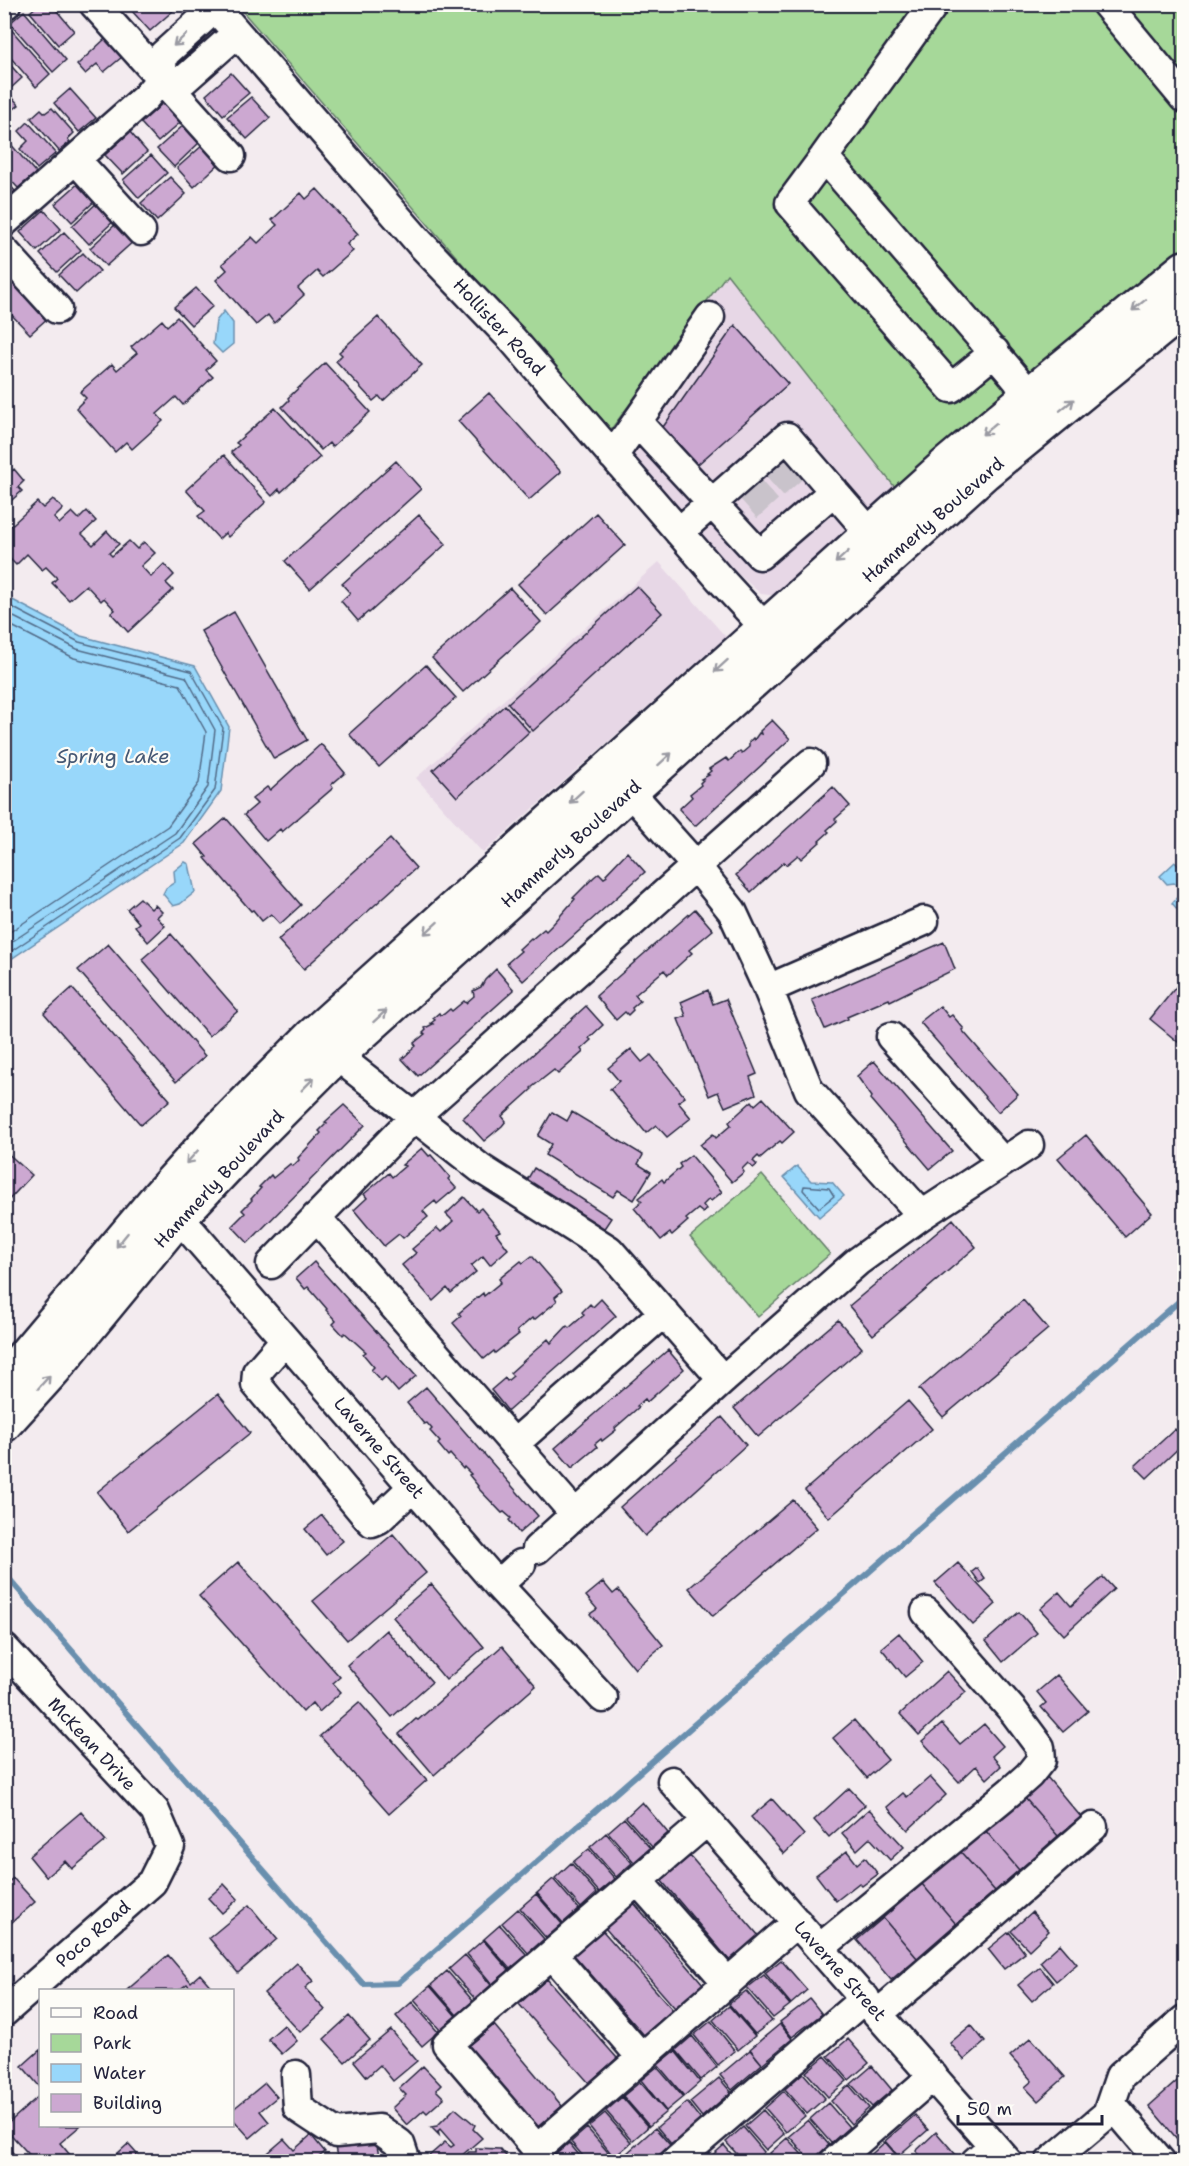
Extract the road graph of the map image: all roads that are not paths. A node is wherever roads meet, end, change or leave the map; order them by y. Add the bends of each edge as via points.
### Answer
1 (94, 4) edge
2 (934, 4) edge
3 (1106, 4) edge
4 (214, 6) edge
5 (237, 33) junction
6 (161, 79) junction
7 (1185, 98) edge
8 (231, 156) dead end
9 (825, 157) junction
10 (76, 160) junction
11 (4, 222) edge
12 (141, 231) dead end
13 (4, 251) edge
14 (1185, 268) edge
15 (57, 309) dead end
16 (1185, 310) edge
17 (711, 317) dead end
18 (994, 352) junction
19 (1026, 397) junction
20 (637, 422) junction
21 (613, 456) junction
22 (816, 498) junction
23 (711, 504) junction
24 (679, 532) junction
25 (870, 533) junction
26 (775, 639) junction
27 (811, 763) dead end
28 (629, 791) junction
29 (543, 848) junction
30 (696, 866) junction
31 (924, 921) dead end
32 (768, 989) junction
33 (311, 1036) junction
34 (891, 1036) dead end
35 (337, 1056) junction
36 (414, 1117) junction
37 (1029, 1145) dead end
38 (1003, 1162) junction
39 (169, 1206) junction
40 (922, 1215) junction
41 (316, 1217) junction
42 (271, 1264) dead end
43 (664, 1312) junction
44 (285, 1340) junction
45 (4, 1379) edge
46 (723, 1380) junction
47 (4, 1425) edge
48 (514, 1444) junction
49 (413, 1487) junction
50 (575, 1514) junction
51 (498, 1585) junction
52 (926, 1612) dead end
53 (4, 1648) edge
54 (603, 1698) dead end
55 (672, 1781) dead end
56 (707, 1821) junction
57 (1093, 1827) dead end
58 (170, 1846) joint
59 (638, 1881) junction
60 (797, 1923) junction
61 (820, 1948) junction
62 (552, 1954) junction
63 (728, 1983) junction
64 (871, 2006) junction
65 (4, 2012) edge
66 (1185, 2020) edge
67 (642, 2058) junction
68 (296, 2075) dead end
69 (933, 2076) junction
70 (1111, 2103) junction
71 (992, 2156) edge
72 (1067, 2156) edge
73 (406, 2162) edge
74 (675, 2162) edge
75 (834, 2162) edge
76 (1161, 2162) edge

1 - 6 street
2 - 9 street
3 - 7 street
4 - 5 street, Hollister Road
4 -> 6 street via 163,55
5 - 6 street via 184,80
5 - 21 street, Hollister Road
6 - 8 street
6 - 10 street
9 - 18 street
9 - 18 street via 790,203 951,388
10 - 11 street
10 - 12 street
13 - 15 street
14 -> 19 main road, Hammerly Boulevard
26 -> 16 main road, Hammerly Boulevard
17 - 20 street
18 - 19 street
19 -> 25 main road, Hammerly Boulevard
20 - 21 street
20 - 23 street
21 - 24 street, Hollister Road
22 - 23 street via 781,523 760,555
22 - 23 street via 787,437 770,461 745,483
22 - 25 street
23 - 24 street
24 - 26 street, Hollister Road
25 -> 26 main road, Hammerly Boulevard
28 -> 26 main road, Hammerly Boulevard
26 -> 29 main road, Hammerly Boulevard
27 - 30 street
28 - 29 main road, Hammerly Boulevard
28 - 30 street
29 -> 33 main road, Hammerly Boulevard
35 -> 29 main road, Hammerly Boulevard
30 - 32 street via 732,911
30 - 36 street
31 - 32 street
32 - 40 street via 809,1090
33 - 35 main road
33 -> 39 main road, Hammerly Boulevard via 217,1131
34 - 38 street
35 - 36 street
39 -> 35 main road, Hammerly Boulevard via 250,1143
36 - 41 street
36 - 43 street via 480,1168 609,1250
37 - 38 street
38 - 40 street
39 - 44 street, Laverne Street
39 -> 45 main road, Hammerly Boulevard
47 -> 39 main road, Hammerly Boulevard via 54,1370
40 - 46 street via 857,1262
41 - 42 street
41 - 48 street
43 - 46 street
43 - 48 street
44 - 49 street, Laverne Street
44 - 49 street via 258,1372 256,1384 366,1516 372,1522 379,1519
46 - 50 street
48 - 50 street
49 - 51 street, Laverne Street
50 - 51 street
51 - 54 street, Laverne Street
52 - 61 street via 1014,1712 1040,1747 1041,1760 1029,1776
53 - 58 street, McKean Drive via 155,1811
55 - 56 street, Laverne Street
56 - 59 street
56 - 60 street, Laverne Street
57 - 64 street
58 - 65 street, Poco Road via 152,1882
59 - 62 street
59 - 63 street
60 - 61 street, Laverne Street
60 - 63 street
61 - 64 street, Laverne Street
62 - 67 street
62 - 67 street via 447,2043 522,2132 537,2149
63 - 67 street
64 - 69 street, Laverne Street
64 - 74 street
66 - 70 street via 1120,2076
68 - 73 street via 298,2108 336,2133 379,2129 400,2144
69 - 71 street, Laverne Street
69 - 75 street
70 - 72 street via 1107,2114
70 - 76 street

